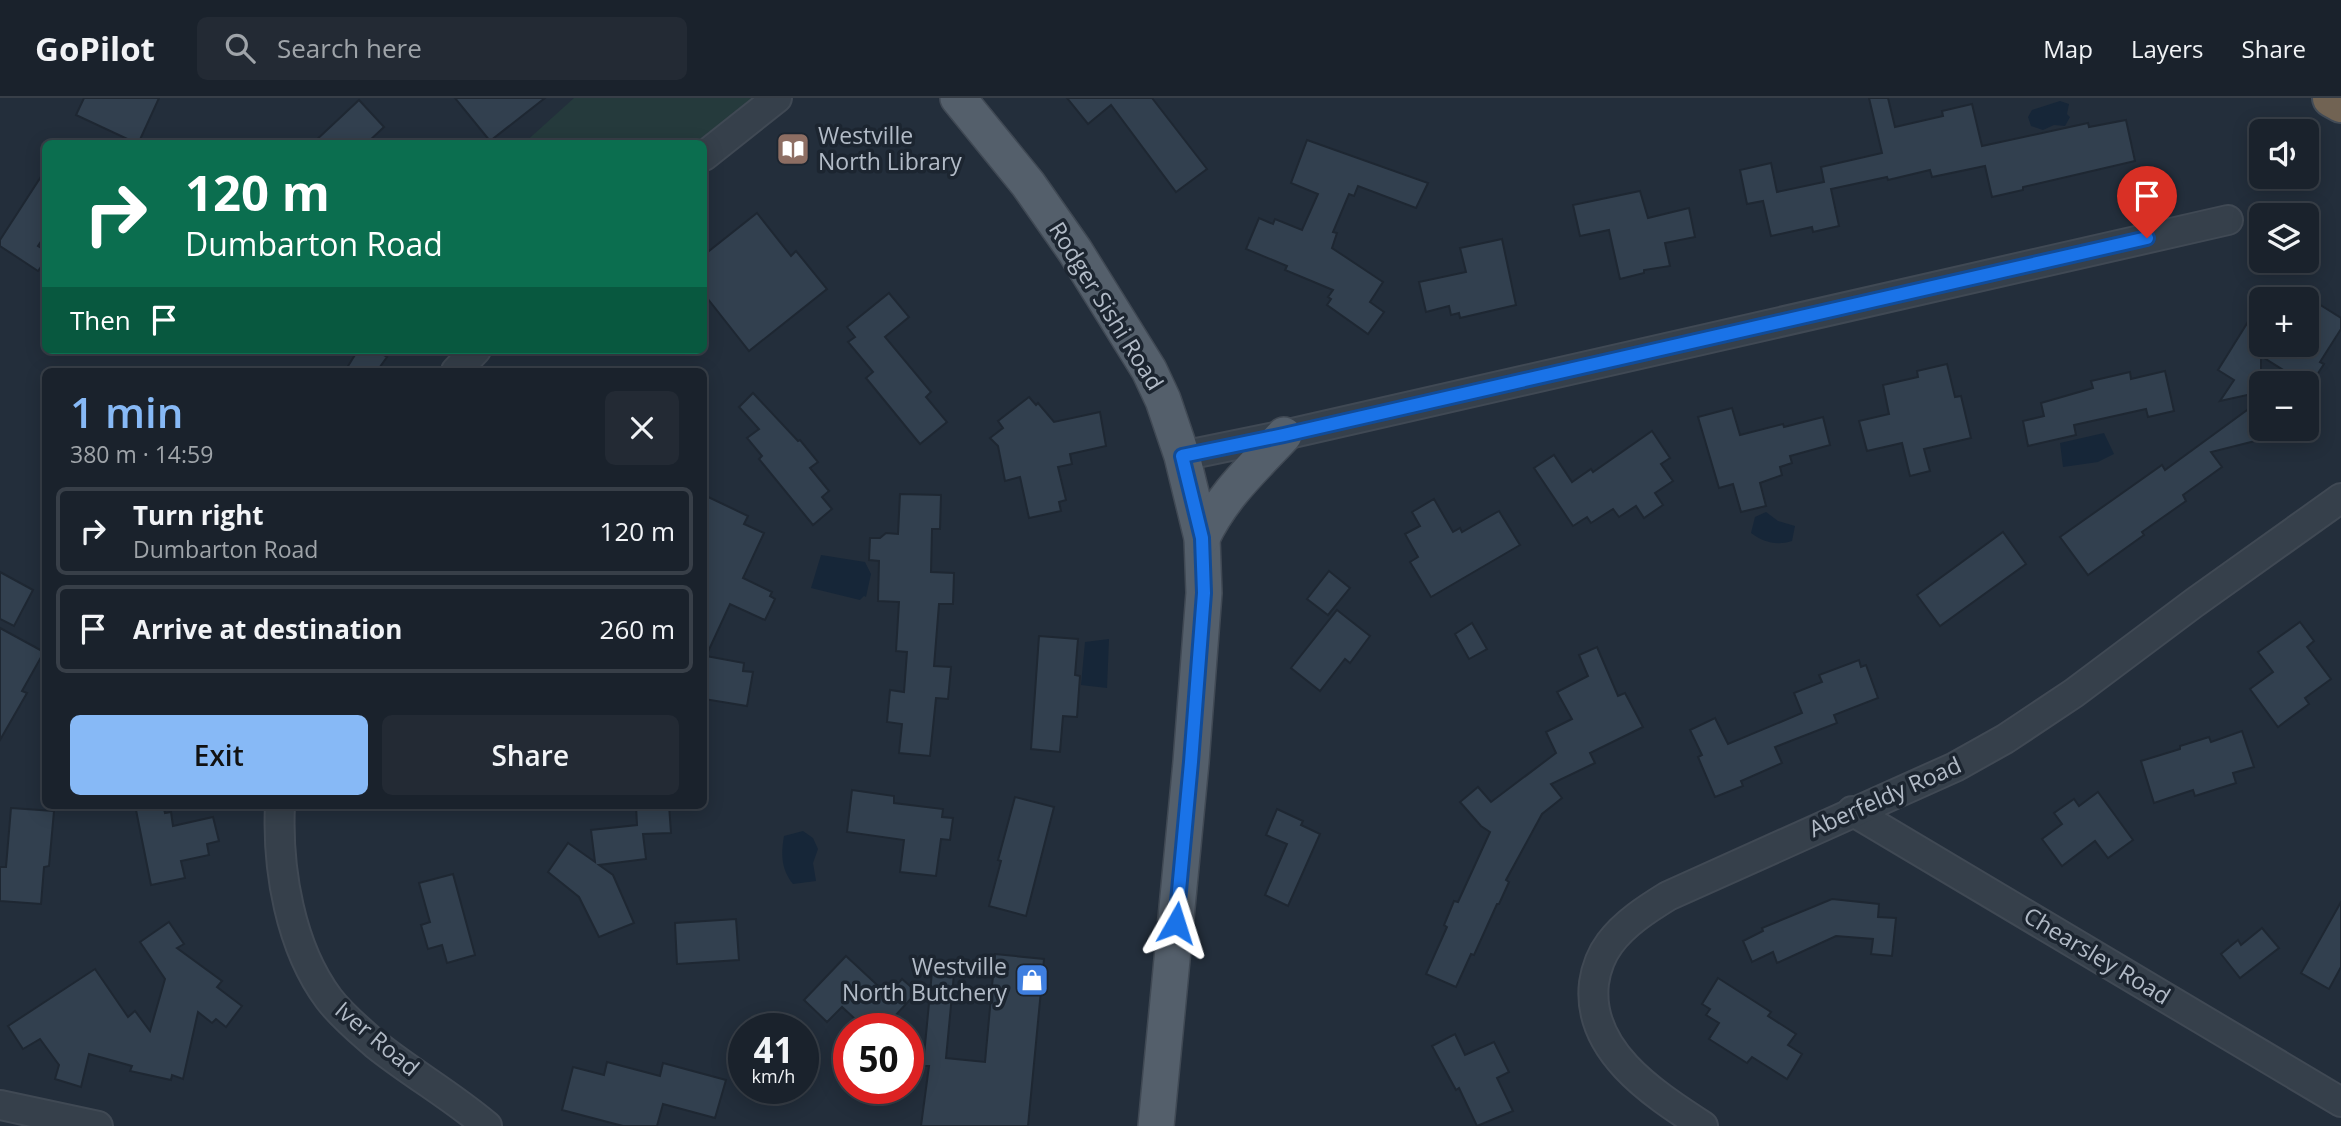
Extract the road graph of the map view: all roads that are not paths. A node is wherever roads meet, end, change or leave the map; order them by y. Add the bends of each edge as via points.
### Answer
1 (777, 98) edge
2 (958, 98) edge
3 (2332, 98) edge
4 (2341, 103) edge
5 (707, 154) edge
6 (2228, 220) dead end
7 (472, 354) edge
8 (459, 368) edge
9 (1284, 435) junction
10 (1182, 456) junction
11 (2341, 498) edge
12 (1202, 538) junction
13 (280, 809) edge
14 (1852, 811) junction
15 (2341, 1102) edge
16 (0, 1105) edge
17 (98, 1126) edge
18 (487, 1126) edge
19 (1156, 1126) edge
20 (1703, 1126) edge

1 - 5 street
2 - 10 main road, Rodger Sishi Road via 1028,184 1138,351 1163,400
3 - 4 highway
6 - 9 street
7 - 8 street
9 - 10 street
9 - 12 main road via 1242,477
10 - 12 main road, Rodger Sishi Road
11 - 14 street, Aberfeldy Road via 2074,694 2005,739
12 - 19 main road, Rodger Sishi Road via 1204,593 1191,762
13 - 18 street, Iver Road via 292,915 303,951 328,998 376,1044
14 - 15 street, Chearsley Road
14 - 20 street, Aberfeldy Road via 1668,896 1626,926 1601,959 1593,997 1601,1031 1644,1085
16 - 17 street

